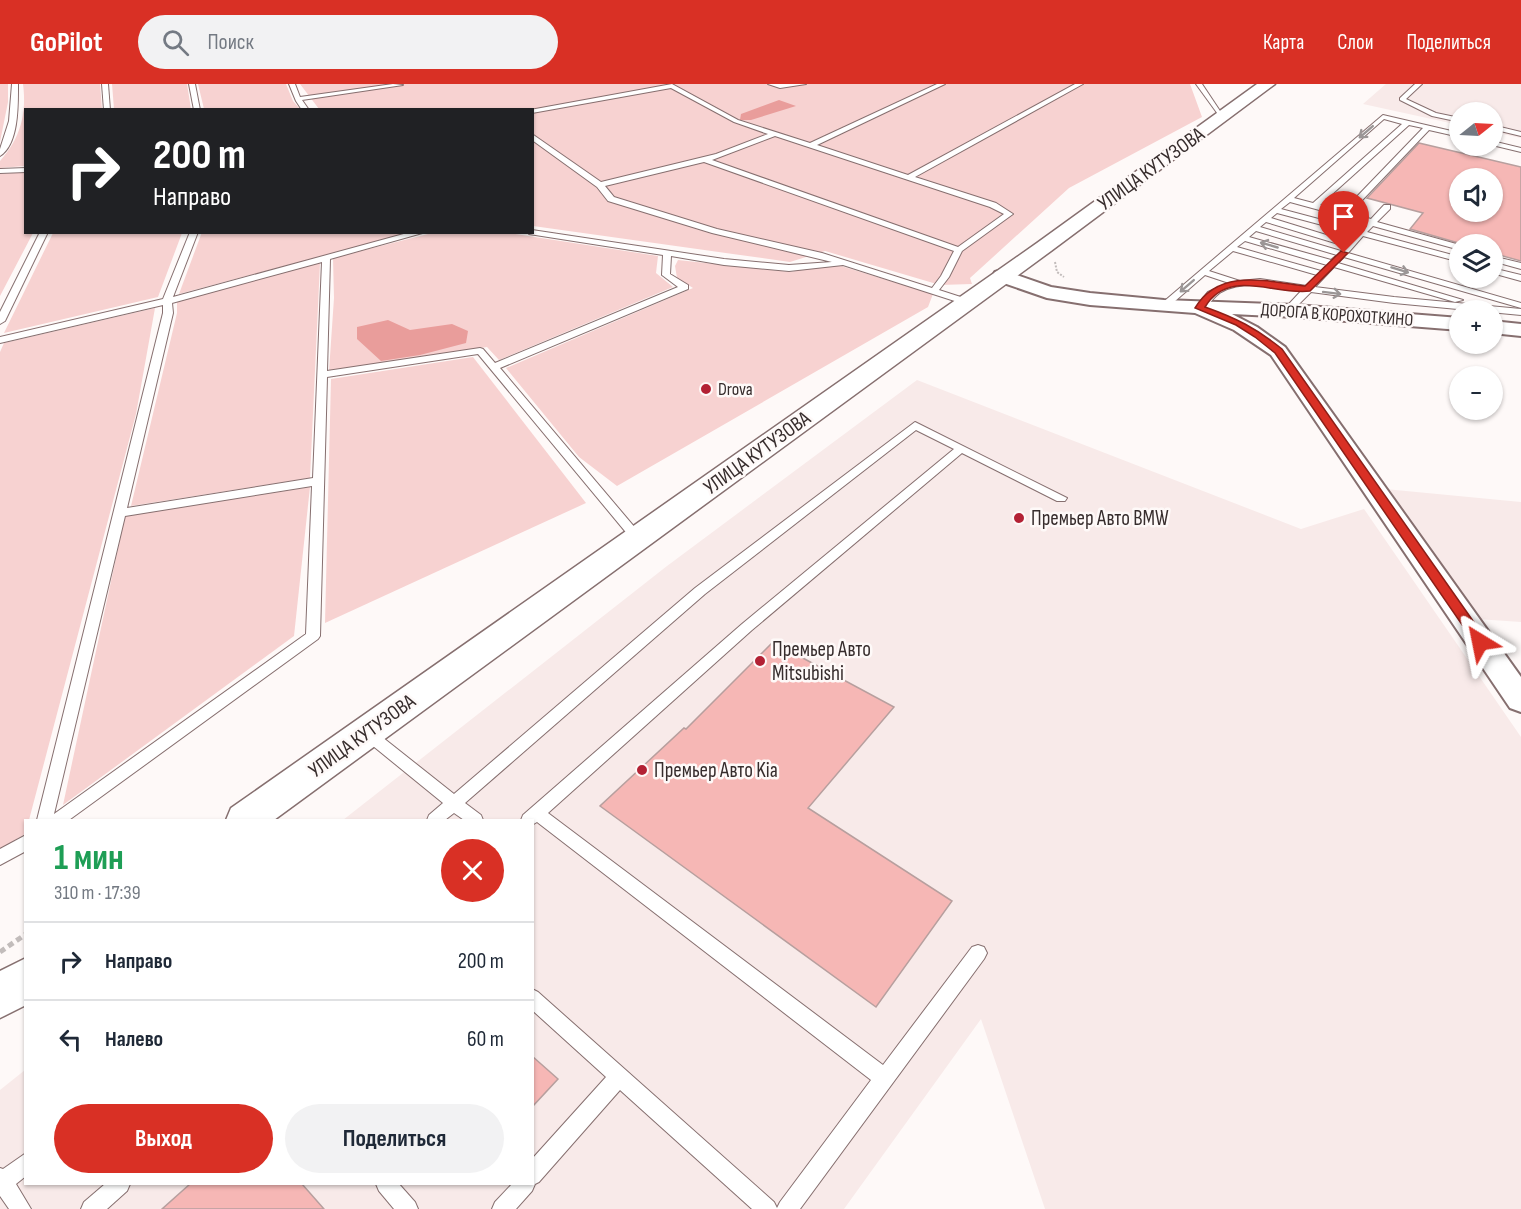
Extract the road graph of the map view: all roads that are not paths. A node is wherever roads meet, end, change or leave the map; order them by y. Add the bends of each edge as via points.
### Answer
1 (15, 84) edge
2 (105, 84) edge
3 (192, 84) edge
4 (292, 84) edge
5 (400, 84) edge
6 (771, 84) edge
7 (803, 84) edge
8 (942, 84) edge
9 (1080, 84) edge
10 (1199, 84) edge
11 (1267, 84) edge
12 (1419, 84) edge
13 (671, 85) edge
14 (298, 99) junction
15 (106, 108) edge
16 (197, 108) edge
17 (305, 108) edge
18 (534, 111) edge
19 (1222, 116) junction
20 (1449, 118) edge
21 (1407, 123) junction
22 (1427, 128) junction
23 (1503, 130) edge
24 (1449, 133) edge
25 (774, 134) junction
26 (1521, 134) edge
27 (534, 137) edge
28 (809, 146) junction
29 (1503, 146) edge
30 (1521, 150) edge
31 (0, 154) edge
32 (704, 159) junction
33 (24, 170) edge
34 (0, 171) edge
35 (907, 178) junction
36 (600, 185) junction
37 (1289, 199) junction
38 (1315, 206) junction
39 (1387, 207) dead end
40 (1276, 210) junction
41 (1345, 214) junction
42 (1265, 219) junction
43 (1372, 223) junction
44 (1255, 228) junction
45 (534, 232) edge
46 (1362, 233) junction
47 (43, 234) edge
48 (193, 234) edge
49 (415, 234) edge
50 (1244, 238) junction
51 (1351, 245) junction
52 (1449, 246) edge
53 (1232, 248) junction
54 (959, 249) junction
55 (1344, 253) junction
56 (667, 254) junction
57 (1449, 257) edge
58 (326, 258) junction
59 (1503, 261) edge
60 (845, 263) junction
61 (1334, 263) junction
62 (1521, 266) edge
63 (1203, 272) junction
64 (1503, 273) edge
65 (1322, 274) junction
66 (1002, 276) junction
67 (1521, 278) edge
68 (1237, 283) junction
69 (1307, 290) junction
70 (934, 291) junction
71 (167, 302) junction
72 (967, 302) junction
73 (1449, 304) edge
74 (1164, 306) junction
75 (1521, 306) edge
76 (1200, 308) junction
77 (1295, 311) junction
78 (1449, 312) edge
79 (1521, 312) edge
80 (1503, 315) edge
81 (0, 321) edge
82 (1449, 323) edge
83 (1503, 323) edge
84 (1521, 330) edge
85 (0, 340) edge
86 (494, 367) junction
87 (322, 375) junction
88 (962, 448) junction
89 (319, 481) junction
90 (1061, 498) dead end
91 (120, 513) junction
92 (638, 539) junction
93 (1521, 700) edge
94 (367, 733) junction
95 (455, 804) junction
96 (533, 817) edge
97 (45, 819) edge
98 (59, 819) edge
99 (246, 819) edge
100 (436, 819) edge
101 (474, 819) edge
102 (24, 843) edge
103 (0, 858) edge
104 (978, 953) dead end
105 (534, 1000) edge
106 (619, 1076) junction
107 (885, 1079) junction
108 (24, 1164) edge
109 (534, 1173) edge
110 (1, 1180) edge
111 (119, 1185) edge
112 (387, 1185) edge
113 (524, 1185) edge
114 (21, 1209) edge
115 (91, 1209) edge
116 (408, 1209) edge
117 (502, 1209) edge
118 (767, 1209) edge
119 (788, 1209) edge

1 - 31 lane via 6,148
2 - 15 lane
3 - 16 lane
4 - 14 lane
5 - 14 lane
6 - 7 lane
8 - 28 lane
9 - 35 lane
10 - 19 lane
11 - 19 main road, УЛИЦА КУТУЗОВА
12 - 20 lane via 1402,99
13 - 18 lane
13 - 25 lane via 736,121
14 - 17 lane
19 - 66 main road, УЛИЦА КУТУЗОВА
21 - 22 lane
21 -> 37 lane via 1383,117
21 - 38 lane
22 - 24 lane
22 - 41 lane
23 - 26 lane
25 - 28 lane
25 - 32 lane
27 - 36 lane
28 - 35 lane
29 - 30 lane
32 - 36 lane
32 - 54 lane
33 - 34 lane
35 - 54 lane via 993,205 1009,214
36 - 60 lane via 611,199 715,231
37 - 38 lane
37 - 40 lane
38 - 41 lane
39 - 43 lane
40 - 42 lane
40 - 46 lane
41 - 43 lane
42 - 44 lane
42 - 51 lane
43 - 46 lane
43 - 52 lane
44 - 50 lane
44 - 55 lane
45 - 56 lane
46 - 51 lane
46 - 57 lane
47 - 81 lane
48 - 71 lane
49 - 58 lane
50 - 53 lane
61 -> 50 lane
51 - 55 lane
53 - 63 lane
53 - 65 lane
54 - 70 lane
55 - 61 lane
55 -> 75 lane
56 - 60 lane via 789,268
56 - 86 lane via 666,275 686,287
58 - 71 lane
58 - 87 lane
59 - 62 lane
60 - 70 lane
61 - 65 lane
61 - 73 lane
63 - 68 lane
63 -> 74 lane
64 - 67 lane
65 - 69 lane
66 - 72 main road, УЛИЦА КУТУЗОВА
66 - 74 street, ДОРОГА В КОРОХОТКИНО via 1047,292
68 - 69 lane via 1260,282
68 - 76 lane via 1220,287
69 - 77 lane via 1293,305
69 -> 78 lane
70 - 72 lane
71 - 85 lane
71 - 91 lane via 168,313
72 - 92 main road, УЛИЦА КУТУЗОВА
74 - 76 street, ДОРОГА В КОРОХОТКИНО
76 - 77 street, ДОРОГА В КОРОХОТКИНО
76 - 93 street via 1239,323 1278,351
77 - 82 street, ДОРОГА В КОРОХОТКИНО
79 - 80 lane
83 - 84 street
86 - 87 lane via 480,351
86 - 92 lane
87 - 89 lane
88 - 90 lane
88 - 95 lane via 915,425 700,591
88 - 96 lane via 747,627
89 - 91 lane
89 - 98 lane via 314,636
91 - 97 lane
92 - 94 main road, УЛИЦА КУТУЗОВА
94 - 95 lane
94 - 99 main road, УЛИЦА КУТУЗОВА
95 - 100 lane
95 - 101 lane
96 - 107 lane
102 - 103 lane
104 - 107 lane
105 - 106 lane
106 - 109 lane
106 - 118 lane
107 - 119 lane
108 - 110 lane
110 - 114 lane
111 - 115 lane
112 - 116 lane
113 - 117 lane

